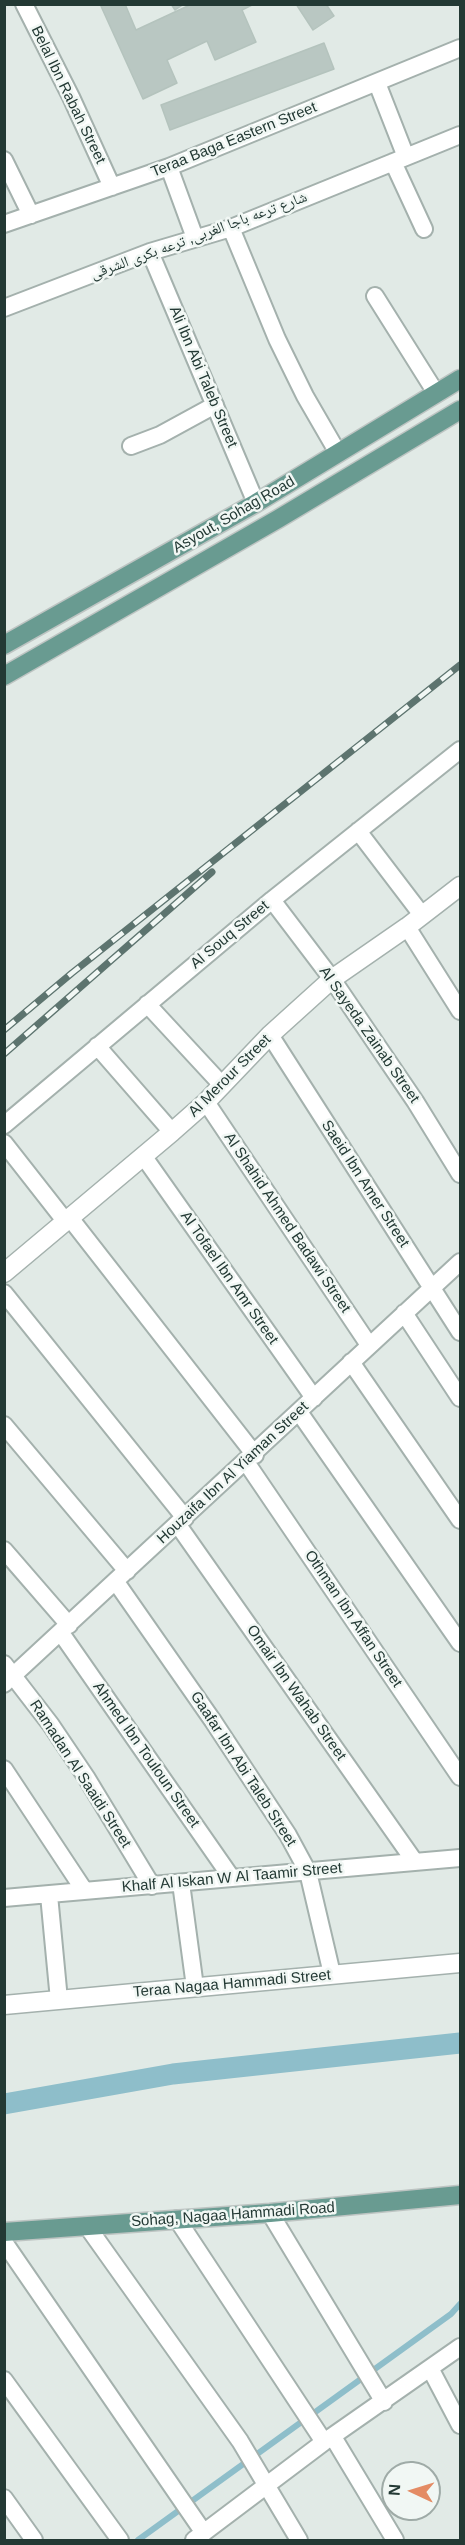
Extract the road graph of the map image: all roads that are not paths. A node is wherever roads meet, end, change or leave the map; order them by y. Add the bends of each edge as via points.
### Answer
1 (24, 4) edge
2 (460, 48) edge
3 (377, 82) junction
4 (460, 135) edge
5 (4, 160) edge
6 (400, 160) junction
7 (169, 167) junction
8 (112, 187) junction
9 (31, 215) junction
10 (4, 224) edge
11 (231, 228) junction
12 (424, 229) dead end
13 (195, 238) junction
14 (150, 252) junction
15 (375, 296) dead end
16 (4, 308) edge
17 (460, 379) edge
18 (436, 393) junction
19 (215, 405) junction
20 (460, 410) edge
21 (131, 446) dead end
22 (338, 453) junction
23 (256, 503) junction
24 (4, 645) edge
25 (4, 676) edge
26 (460, 750) edge
27 (358, 831) junction
28 (460, 886) edge
29 (272, 900) junction
30 (422, 915) junction
31 (407, 927) junction
32 (332, 979) junction
33 (147, 1004) junction
34 (460, 1011) edge
35 (270, 1035) junction
36 (97, 1046) junction
37 (222, 1085) junction
38 (206, 1102) junction
39 (4, 1125) edge
40 (172, 1132) junction
41 (4, 1143) edge
42 (144, 1157) junction
43 (460, 1174) edge
44 (68, 1220) junction
45 (460, 1262) edge
46 (4, 1272) edge
47 (432, 1288) junction
48 (4, 1293) edge
49 (404, 1313) junction
50 (460, 1332) edge
51 (369, 1345) junction
52 (351, 1362) junction
53 (314, 1398) junction
54 (460, 1398) edge
55 (299, 1412) junction
56 (4, 1425) edge
57 (250, 1458) junction
58 (460, 1520) edge
59 (181, 1521) junction
60 (4, 1550) edge
61 (122, 1577) junction
62 (65, 1629) junction
63 (460, 1643) edge
64 (8, 1675) edge
65 (4, 1769) edge
66 (460, 1777) edge
67 (460, 1858) edge
68 (415, 1862) junction
69 (308, 1872) junction
70 (231, 1877) junction
71 (181, 1883) junction
72 (152, 1886) junction
73 (84, 1890) junction
74 (49, 1895) junction
75 (4, 1898) edge
76 (460, 1963) edge
77 (332, 1974) junction
78 (195, 1987) junction
79 (59, 2000) junction
80 (4, 2005) edge
81 (460, 2195) edge
82 (270, 2213) junction
83 (177, 2219) junction
84 (87, 2226) junction
85 (4, 2232) edge
86 (4, 2242) edge
87 (460, 2347) edge
88 (431, 2370) junction
89 (4, 2380) edge
90 (384, 2402) junction
91 (460, 2425) edge
92 (329, 2440) junction
93 (267, 2487) junction
94 (4, 2498) edge
95 (199, 2537) edge
96 (34, 2541) edge
97 (120, 2541) edge
98 (299, 2541) edge
99 (395, 2541) edge

1 - 8 street, Belal Ibn Rabah Street
2 - 3 street, Teraa Baga Eastern Street
3 - 6 street
3 - 7 street, Teraa Baga Eastern Street
4 - 6 street, شارع ترعه باجا الغربى, ترعه بكرى الشرقى
5 - 9 street
6 - 11 street, شارع ترعه باجا الغربى, ترعه بكرى الشرقى
6 - 12 street
7 - 8 street, Teraa Baga Eastern Street
7 - 13 street
8 - 9 street, Teraa Baga Eastern Street
9 - 10 street, Teraa Baga Eastern Street
11 - 13 street, شارع ترعه باجا الغربى, ترعه بكرى الشرقى
11 - 22 street via 277,339
13 - 14 street, شارع ترعه باجا الغربى, ترعه بكرى الشرقى
14 - 16 street, شارع ترعه باجا الغربى, ترعه بكرى الشرقى
14 - 19 street, Ali Ibn Abi Taleb Street
15 - 18 street
17 - 18 main road, Asyout, Sohag Road
18 - 22 main road, Asyout, Sohag Road
19 - 21 street
19 - 23 street, Ali Ibn Abi Taleb Street
20 - 25 main road, Asyout, Sohag Road
22 - 23 main road, Asyout, Sohag Road
23 - 24 main road, Asyout, Sohag Road
26 - 27 street, Al Souq Street
27 - 29 street, Al Souq Street
27 - 30 street
28 - 30 street, Al Merour Street
29 - 32 street, Al Sayeda Zainab Street
29 - 33 street, Al Souq Street
30 - 31 street, Al Merour Street
31 - 32 street, Al Merour Street
31 - 34 street
32 - 35 street, Al Merour Street
32 - 43 street, Al Sayeda Zainab Street
33 - 36 street, Al Souq Street
33 - 37 street
35 - 37 street, Al Merour Street
35 - 47 street, Saeid Ibn Amer Street
36 - 39 street, Al Souq Street
36 - 40 street
37 - 38 street, Al Merour Street
38 - 40 street, Al Merour Street
38 - 51 street, Al Shahid Ahmed Badawi Street
40 - 42 street, Al Merour Street
41 - 44 street, Othman Ibn Affan Street
42 - 44 street, Al Merour Street
42 - 53 street, Al Tofael Ibn Amr Street
44 - 46 street, Al Merour Street
44 - 57 street, Othman Ibn Affan Street
45 - 47 street, Houzaifa Ibn Al Yiaman Street
47 - 49 street, Houzaifa Ibn Al Yiaman Street
47 - 50 street, Saeid Ibn Amer Street
48 - 59 street, Omair Ibn Wahab Street
49 - 51 street, Houzaifa Ibn Al Yiaman Street
49 - 54 street
51 - 52 street, Houzaifa Ibn Al Yiaman Street
52 - 53 street, Houzaifa Ibn Al Yiaman Street
52 - 58 street
53 - 55 street, Houzaifa Ibn Al Yiaman Street
55 - 57 street, Houzaifa Ibn Al Yiaman Street
55 - 63 street
56 - 61 street, Gaafar Ibn Abi Taleb Street
57 - 59 street, Houzaifa Ibn Al Yiaman Street
57 - 66 street, Othman Ibn Affan Street
59 - 61 street, Houzaifa Ibn Al Yiaman Street
59 - 68 street, Omair Ibn Wahab Street
60 - 62 street, Ahmed Ibn Touloun Street
61 - 62 street, Houzaifa Ibn Al Yiaman Street
61 - 69 street, Gaafar Ibn Abi Taleb Street via 265,1797
62 - 64 street, Houzaifa Ibn Al Yiaman Street
62 - 70 street, Ahmed Ibn Touloun Street
64 - 72 street, Ramadan Al Saaidi Street via 86,1777
65 - 73 street
67 - 68 street, Khalf Al Iskan W Al Taamir Street
68 - 69 street, Khalf Al Iskan W Al Taamir Street
69 - 70 street, Khalf Al Iskan W Al Taamir Street
69 - 77 street, Gaafar Ibn Abi Taleb Street
70 - 71 street, Khalf Al Iskan W Al Taamir Street
71 - 72 street, Khalf Al Iskan W Al Taamir Street
71 - 78 street
72 - 73 street, Khalf Al Iskan W Al Taamir Street
73 - 74 street, Khalf Al Iskan W Al Taamir Street
74 - 75 street, Khalf Al Iskan W Al Taamir Street
74 - 79 street
76 - 77 street, Teraa Nagaa Hammadi Street
77 - 78 street, Teraa Nagaa Hammadi Street
78 - 79 street, Teraa Nagaa Hammadi Street
79 - 80 street, Teraa Nagaa Hammadi Street
81 - 82 main road, Sohag, Nagaa Hammadi Road
82 - 83 main road, Sohag, Nagaa Hammadi Road
82 - 90 street
83 - 84 main road, Sohag, Nagaa Hammadi Road
83 - 92 street
84 - 85 main road, Sohag, Nagaa Hammadi Road
84 - 93 street via 240,2441
86 - 95 street
87 - 88 street
88 - 90 street
88 - 91 street
89 - 97 street
90 - 92 street
92 - 93 street
92 - 99 street
93 - 95 street
93 - 98 street
94 - 96 street

